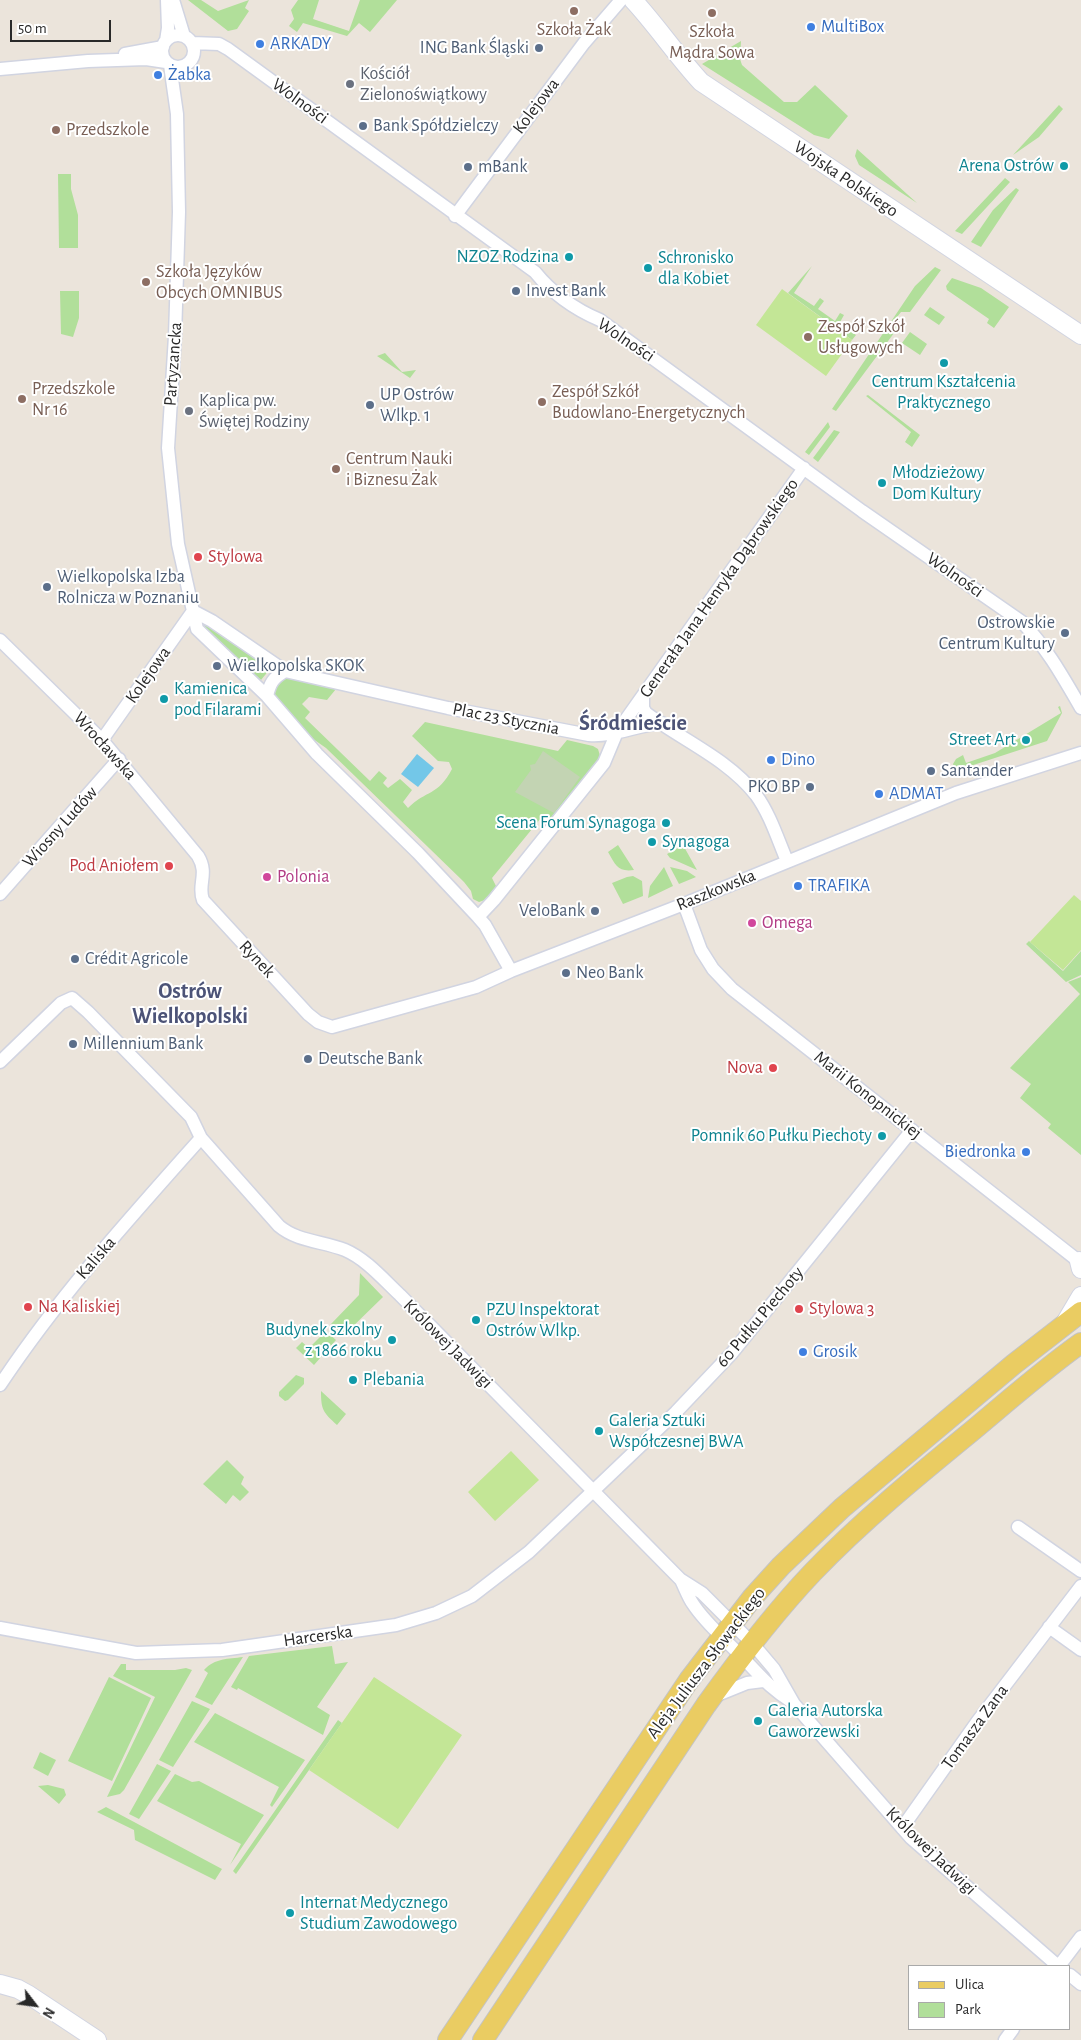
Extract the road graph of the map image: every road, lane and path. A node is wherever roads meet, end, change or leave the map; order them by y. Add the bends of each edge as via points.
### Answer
1 (167, 0) edge
2 (173, 0) edge
3 (621, 0) edge
4 (633, 0) edge
5 (188, 40) junction
6 (164, 44) junction
7 (88, 61) junction
8 (168, 63) junction
9 (186, 65) junction
10 (0, 69) edge
11 (177, 114) junction
12 (455, 216) junction
13 (1081, 335) edge
14 (804, 468) junction
15 (193, 611) junction
16 (0, 640) edge
17 (285, 671) junction
18 (267, 696) junction
19 (643, 696) junction
20 (1081, 708) edge
21 (662, 723) junction
22 (617, 732) junction
23 (102, 740) junction
24 (1081, 753) edge
25 (119, 759) junction
26 (201, 860) joint
27 (787, 861) junction
28 (0, 894) edge
29 (684, 904) junction
30 (478, 917) junction
31 (511, 971) junction
32 (350, 1023) joint
33 (0, 1062) edge
34 (912, 1130) junction
35 (200, 1138) junction
36 (1081, 1264) edge
37 (1081, 1296) edge
38 (1081, 1312) edge
39 (1064, 1324) junction
40 (1080, 1344) edge
41 (0, 1385) edge
42 (594, 1491) junction
43 (1018, 1527) dead end
44 (1081, 1571) edge
45 (680, 1579) junction
46 (1081, 1586) edge
47 (1049, 1627) junction
48 (0, 1628) edge
49 (727, 1630) junction
50 (747, 1649) junction
51 (1081, 1650) edge
52 (763, 1681) junction
53 (712, 1697) junction
54 (794, 1704) junction
55 (902, 1828) junction
56 (1081, 1938) edge
57 (1057, 1965) edge
58 (1059, 1965) edge
59 (1071, 1976) edge
60 (0, 1984) edge
61 (1081, 1984) edge
62 (79, 2033) edge
63 (97, 2040) edge
64 (448, 2040) edge
65 (482, 2040) edge

1 - 6 street via 168,28
2 - 5 street
3 - 12 street, Kolejowa via 578,50
4 - 13 main road, Wojska Polskiego via 701,82
5 - 6 street via 174,36
5 - 9 street via 194,53
5 - 12 street, Wolności via 223,46
6 - 7 street
6 - 8 street via 162,52
7 - 8 street via 146,59
7 - 10 street
8 - 9 street via 181,67
8 - 11 street, Partyzancka
9 - 11 street, Partyzancka via 181,78
11 - 15 street, Partyzancka via 179,212 168,448 178,544
12 - 14 street, Wolności via 535,272 546,287 582,312 600,320
14 - 19 street, Generała Jana Henryka Dąbrowskiego
14 - 20 street, Wolności via 1022,622 1050,655
15 - 17 street, Plac 23 Stycznia
15 - 18 street via 197,629
15 - 23 street, Kolejowa
16 - 23 street, Wrocławska
17 - 18 street via 275,676
17 - 22 street, Plac 23 Stycznia via 589,736
18 - 30 street via 317,754
19 - 21 street via 644,710
19 - 22 street, Generała Jana Henryka Dąbrowskiego
21 - 22 street, Plac 23 Stycznia
21 - 27 street via 746,783 763,807
22 - 30 street via 604,763
23 - 25 street, Wrocławska
24 - 27 street, Raszkowska via 956,793
25 - 26 street, Wrocławska
25 - 28 street, Wiosny Ludów
26 - 32 street, Rynek via 203,900 308,1014 333,1027
27 - 29 street, Raszkowska
29 - 31 street, Raszkowska
29 - 34 street, Marii Konopnickiej via 701,950 732,989
30 - 31 street
31 - 32 street, Raszkowska via 476,987
33 - 35 street via 61,1002 72,998 191,1117
34 - 36 street, Marii Konopnickiej
34 - 42 street, 60 Pułku Piechoty via 732,1353
35 - 41 street, Kaliska via 78,1278
35 - 42 street, Królowej Jadwigi via 279,1226 298,1238 345,1250 362,1260
37 - 39 main road
38 - 39 main road, Aleja Juliusza Słowackiego
39 - 49 main road, Aleja Juliusza Słowackiego via 842,1508 781,1566
40 - 50 main road, Aleja Juliusza Słowackiego via 866,1520 812,1573
42 - 45 street, Królowej Jadwigi
42 - 48 street, Harcerska via 529,1552 472,1596 422,1619 396,1625 222,1650 136,1653
43 - 44 street
45 - 49 street, Królowej Jadwigi via 702,1594
45 - 49 street, Królowej Jadwigi via 692,1603
46 - 47 street, Tomasza Zana
47 - 51 street
47 - 55 street, Tomasza Zana
49 - 50 street, Królowej Jadwigi
49 - 50 street, Królowej Jadwigi
49 - 64 main road, Aleja Juliusza Słowackiego
50 - 52 street, Królowej Jadwigi
50 - 53 main road, Aleja Juliusza Słowackiego
50 - 54 street, Królowej Jadwigi via 774,1669
52 - 53 street via 747,1683
52 - 54 street, Królowej Jadwigi
53 - 65 main road, Aleja Juliusza Słowackiego
54 - 55 street, Królowej Jadwigi
55 - 57 street, Królowej Jadwigi
56 - 58 street
59 - 61 street
60 - 62 main road via 18,1989
62 - 63 main road

